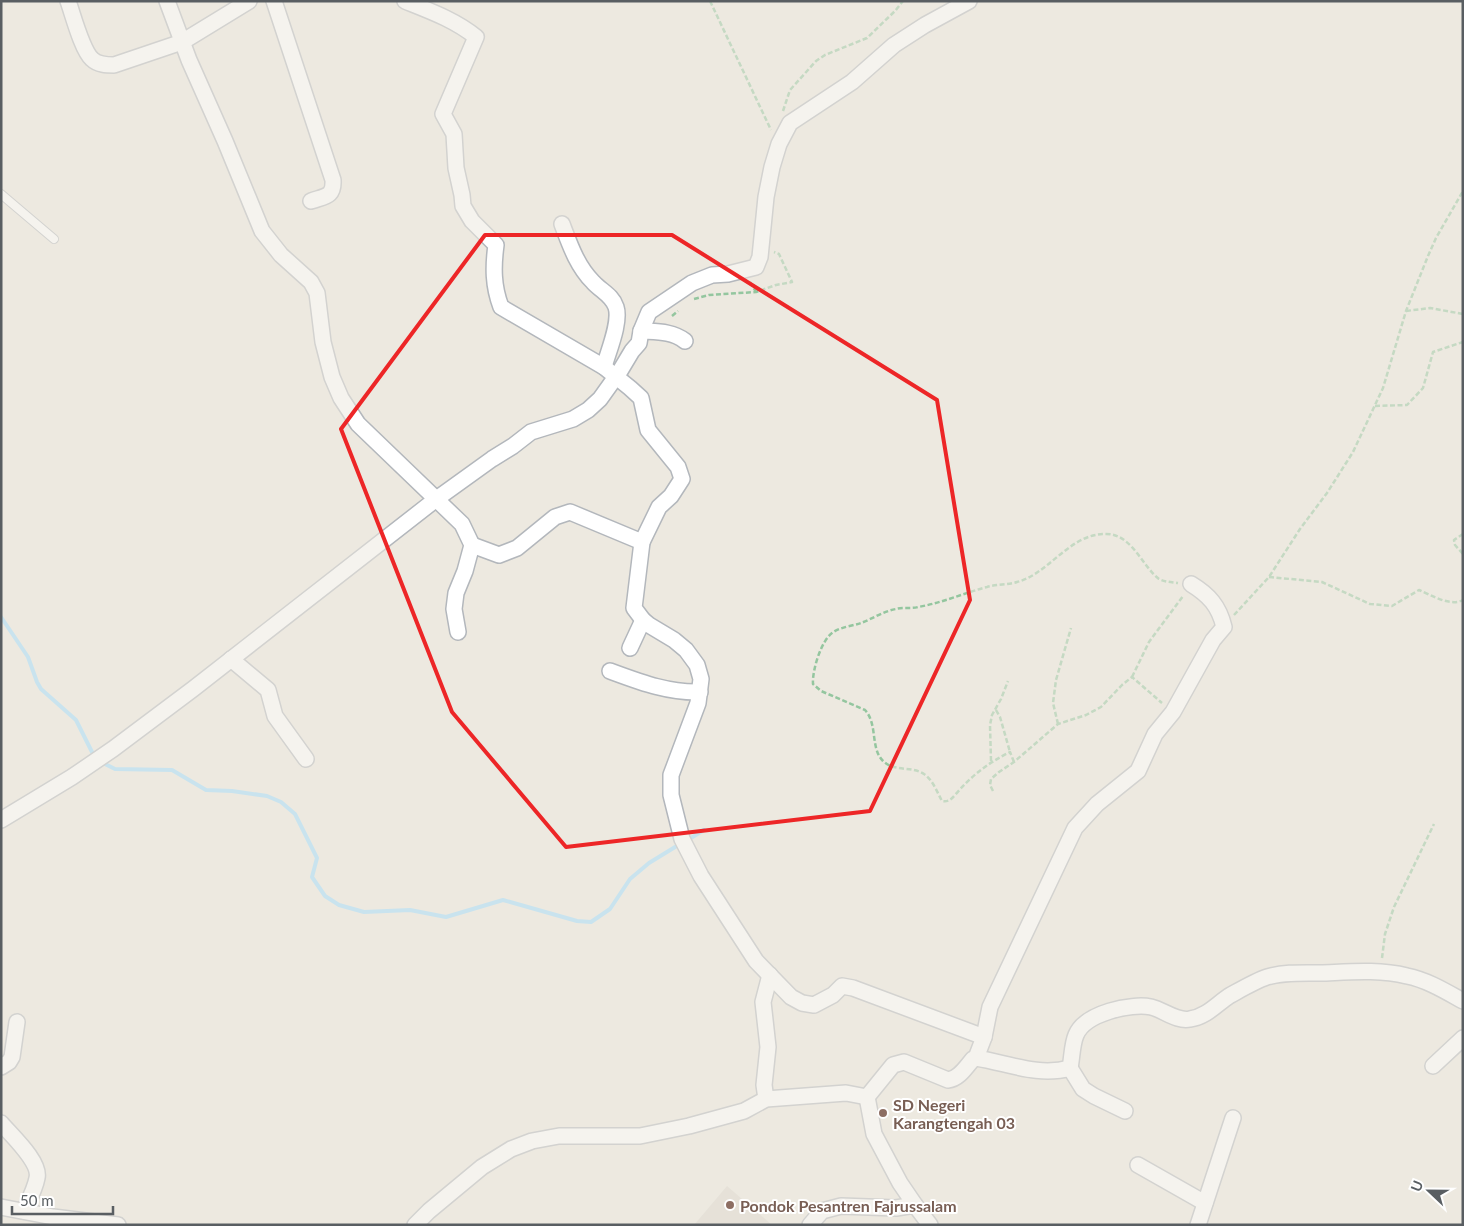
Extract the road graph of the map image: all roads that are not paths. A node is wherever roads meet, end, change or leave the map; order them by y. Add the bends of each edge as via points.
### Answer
1 (68, 1) edge
2 (167, 1) edge
3 (250, 1) edge
4 (274, 1) edge
5 (405, 1) edge
6 (969, 1) edge
7 (182, 42) junction
8 (1, 194) edge
9 (311, 201) dead end
10 (562, 224) dead end
11 (54, 239) dead end
12 (641, 331) junction
13 (685, 341) dead end
14 (610, 372) junction
15 (435, 500) junction
16 (642, 542) junction
17 (472, 545) junction
18 (1191, 584) road end
19 (643, 620) junction
20 (458, 632) dead end
21 (630, 648) dead end
22 (231, 659) junction
23 (610, 671) dead end
24 (700, 692) junction
25 (306, 759) dead end
26 (1, 820) edge
27 (770, 975) junction
28 (1463, 1001) edge
29 (17, 1022) dead end
30 (984, 1037) junction
31 (1463, 1038) edge
32 (976, 1058) junction
33 (1433, 1066) dead end
34 (1, 1067) edge
35 (1070, 1068) junction
36 (867, 1096) junction
37 (766, 1099) junction
38 (1125, 1112) dead end
39 (1233, 1118) dead end
40 (1, 1123) edge
41 (1138, 1165) dead end
42 (1205, 1203) junction
43 (915, 1205) junction
44 (1, 1207) edge
45 (24, 1211) junction
46 (118, 1225) edge
47 (415, 1225) edge
48 (810, 1225) edge
49 (930, 1225) edge
50 (1198, 1225) edge

1 - 7 street via 93,61 114,66
2 - 7 street
3 - 7 street
4 - 9 street via 333,180 334,189 330,194
5 - 14 street via 438,14 476,37 443,114 454,134 456,168 464,206 472,220 496,245 493,274 501,306
6 - 12 street via 894,45 852,82 790,123 772,167 756,267 692,283 649,312
7 - 15 street via 262,231 281,255 311,282 317,293 324,342 332,377 341,398 358,424
8 - 11 lane
10 - 14 street via 575,259 593,282 611,297 617,308
12 - 13 street via 670,333
12 - 14 street via 639,343
14 - 15 street via 600,399 588,410 531,432
14 - 16 street via 641,398 648,430 678,466 682,479 659,507
15 - 17 street via 462,524
15 - 22 street
16 - 17 street via 570,512 555,517 517,548 499,555
16 - 19 street via 634,608
17 - 20 street via 456,593 454,610
18 - 30 street via 1215,604 1224,627 1213,640 1173,712 1155,734 1138,772 1097,804 1075,828 990,1007
19 - 21 street
19 - 24 street via 686,650 697,665
22 - 25 street via 268,690 275,716
22 - 26 street via 113,749
23 - 24 street via 666,690
24 - 27 street via 671,775 671,795 685,845 700,876 756,960
27 - 30 street via 802,1003 814,1005 842,986 853,988
27 - 37 street via 763,1002 768,1047 764,1085
28 - 35 street via 1408,976 1381,972 1298,973 1267,977 1189,1020 1143,1006 1097,1015 1076,1034
29 - 34 street via 12,1057
30 - 32 street
31 - 33 street
32 - 35 street via 1046,1072
32 - 36 street via 953,1080 904,1062 893,1065
35 - 38 street via 1083,1089
36 - 37 street via 846,1094
36 - 43 street via 874,1134
37 - 47 street via 744,1110 640,1136 559,1136 532,1141 511,1149 482,1168
39 - 42 street
40 - 45 street via 36,1168 37,1178
41 - 42 street
42 - 50 street
43 - 48 street via 896,1208 841,1206 822,1211
43 - 49 street
44 - 45 street
45 - 46 street

